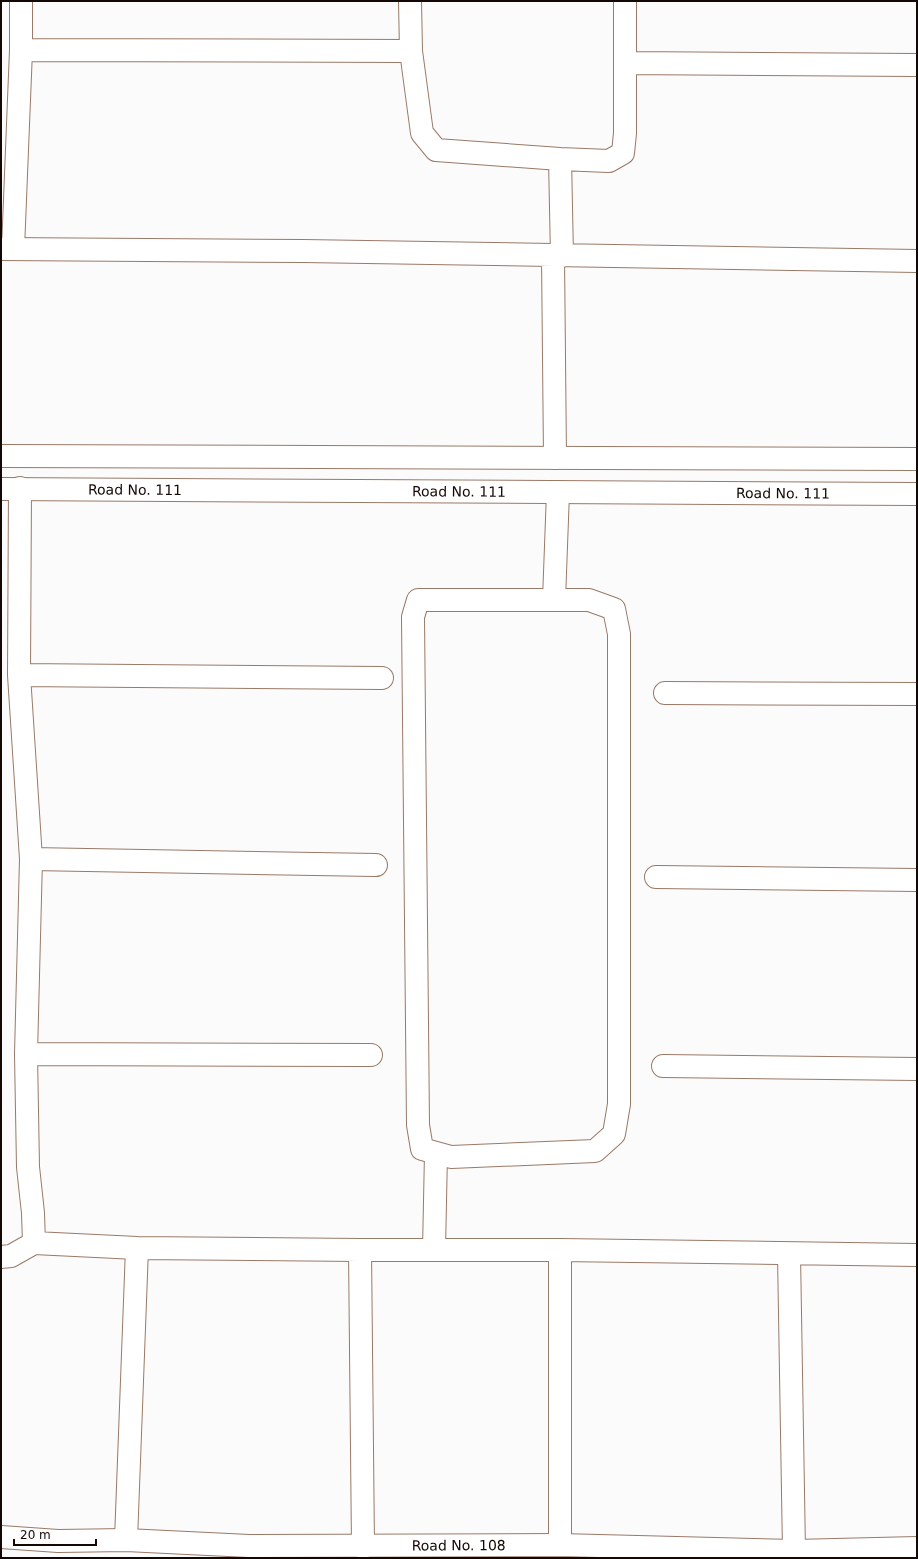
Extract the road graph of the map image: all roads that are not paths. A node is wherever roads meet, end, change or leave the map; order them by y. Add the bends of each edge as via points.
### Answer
1 (21, 1) edge
2 (410, 1) edge
3 (625, 1) edge
4 (21, 50) junction
5 (411, 51) junction
6 (625, 63) junction
7 (917, 65) edge
8 (560, 159) junction
9 (7, 249) edge
10 (557, 256) junction
11 (917, 261) edge
12 (1, 456) edge
13 (555, 458) junction
14 (917, 459) edge
15 (10, 488) edge
16 (558, 492) junction
17 (917, 494) edge
18 (554, 600) junction
19 (19, 675) junction
20 (382, 678) dead end
21 (665, 694) dead end
22 (917, 694) edge
23 (31, 859) junction
24 (376, 865) dead end
25 (656, 877) dead end
26 (917, 880) edge
27 (26, 1054) junction
28 (371, 1055) dead end
29 (663, 1066) dead end
30 (917, 1069) edge
31 (436, 1153) junction
32 (34, 1243) junction
33 (137, 1248) junction
34 (360, 1250) junction
35 (434, 1250) junction
36 (560, 1250) junction
37 (789, 1254) junction
38 (917, 1255) edge
39 (1, 1257) edge
40 (1, 1537) edge
41 (126, 1540) junction
42 (560, 1545) junction
43 (363, 1547) junction
44 (917, 1548) edge
45 (794, 1551) junction

1 - 4 street
2 - 5 street
3 - 6 street
4 - 5 street
4 - 9 street
5 - 8 street via 422,133 436,150
6 - 7 street
6 - 8 street via 623,153 609,161
8 - 10 street
9 - 10 street
10 - 11 street
10 - 13 street
12 - 13 street
13 - 14 street
15 - 16 street, Road No. 111
15 - 19 street
16 - 17 street, Road No. 111
16 - 18 street
18 - 31 street via 418,600 413,617 418,1125 422,1149
18 - 31 street via 590,600 614,610 619,634 619,1104 614,1134 595,1151 451,1157
19 - 20 street
19 - 23 street
21 - 22 street
23 - 24 street
23 - 27 street
25 - 26 street
27 - 28 street
27 - 32 street via 28,1168
29 - 30 street
31 - 35 street
32 - 33 street
32 - 39 street via 11,1256
33 - 34 street
33 - 41 street
34 - 35 street
34 - 43 street
35 - 36 street
36 - 37 street
36 - 42 street
37 - 38 street
37 - 45 street
40 - 41 street, Road No. 108 via 58,1541
41 - 43 street, Road No. 108 via 249,1546
42 - 43 street, Road No. 108
42 - 45 street, Road No. 108
44 - 45 street, Road No. 108

